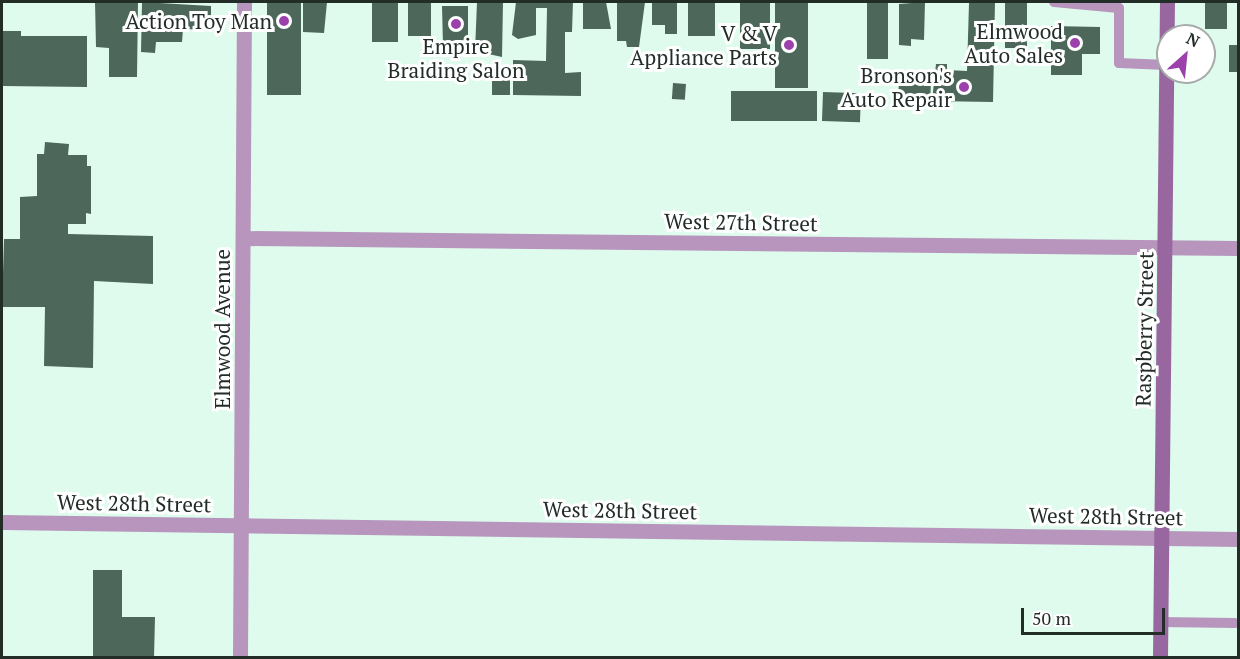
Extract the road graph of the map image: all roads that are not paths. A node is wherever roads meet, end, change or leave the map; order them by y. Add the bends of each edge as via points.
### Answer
1 (244, 2) edge
2 (1054, 2) edge
3 (1167, 2) edge
4 (1167, 24) edge
5 (1156, 65) edge
6 (1167, 84) edge
7 (243, 238) junction
8 (1166, 247) junction
9 (1239, 248) edge
10 (2, 522) edge
11 (241, 526) junction
12 (1161, 538) junction
13 (1239, 539) edge
14 (1160, 622) junction
15 (1235, 623) dead end
16 (240, 657) edge
17 (1160, 657) edge

1 - 7 street, Elmwood Avenue
2 - 5 lane via 1119,8 1119,63
3 - 4 street, Raspberry Street
6 - 8 street, Raspberry Street
7 - 8 street, West 27th Street
7 - 11 street, Elmwood Avenue
8 - 9 street, West 27th Street
8 - 12 street, Raspberry Street
10 - 11 street, West 28th Street
11 - 12 street, West 28th Street
11 - 16 street, Elmwood Avenue
12 - 13 street, West 28th Street
12 - 14 street, Raspberry Street
14 - 15 lane
14 - 17 street, Raspberry Street

